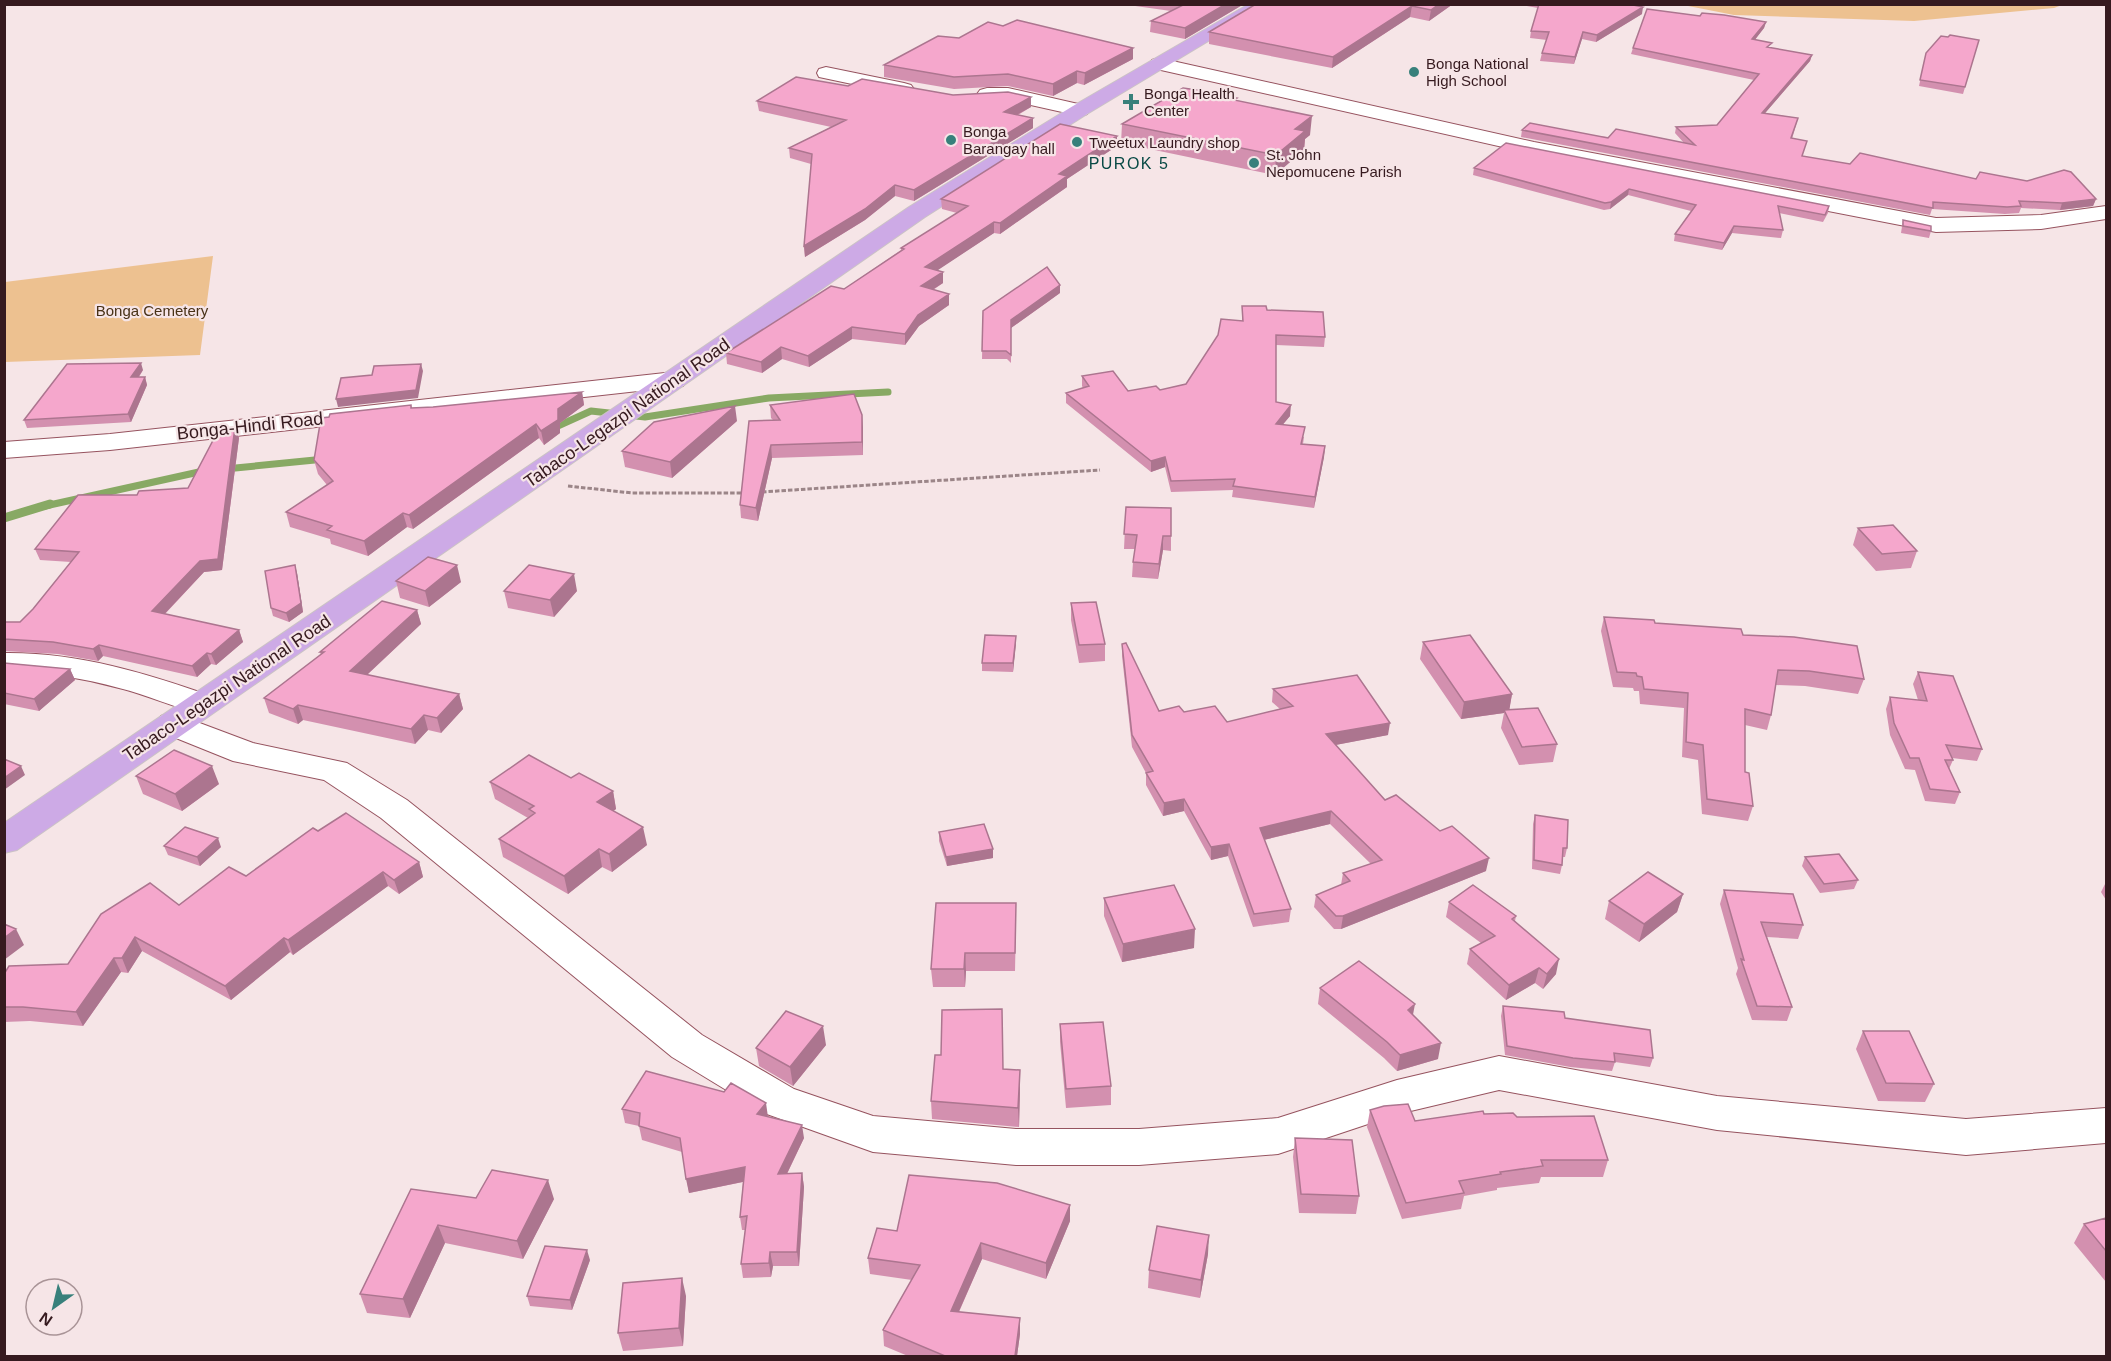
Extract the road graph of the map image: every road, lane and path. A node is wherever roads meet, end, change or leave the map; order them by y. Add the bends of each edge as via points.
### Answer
1 (1262, 4) edge
2 (1159, 64) junction
3 (826, 73) dead end
4 (923, 93) edge
5 (972, 95) edge
6 (1080, 110) junction
7 (2106, 213) edge
8 (674, 380) junction
9 (4, 450) edge
10 (1100, 470) dead end
11 (527, 482) junction
12 (4, 663) edge
13 (188, 714) junction
14 (4, 841) edge
15 (2106, 1126) edge

1 - 2 main road, Tabaco-Legazpi National Road
2 - 6 main road, Tabaco-Legazpi National Road
2 - 7 street via 1534,148 1936,225 2041,222
3 - 4 street
5 - 6 street via 1008,94
6 - 8 main road, Tabaco-Legazpi National Road via 917,212
8 - 9 street, Bonga-Hindi Road via 110,442
8 - 11 main road, Tabaco-Legazpi National Road
10 - 11 path via 741,493 632,493
11 - 13 main road, Tabaco-Legazpi National Road
12 - 13 street via 31,661 140,681
13 - 14 main road, Tabaco-Legazpi National Road
13 - 15 street via 245,753 335,771 394,809 687,1046 779,1101 873,1134 1016,1148 1139,1147 1278,1136 1397,1097 1499,1073 1717,1113 1966,1137

